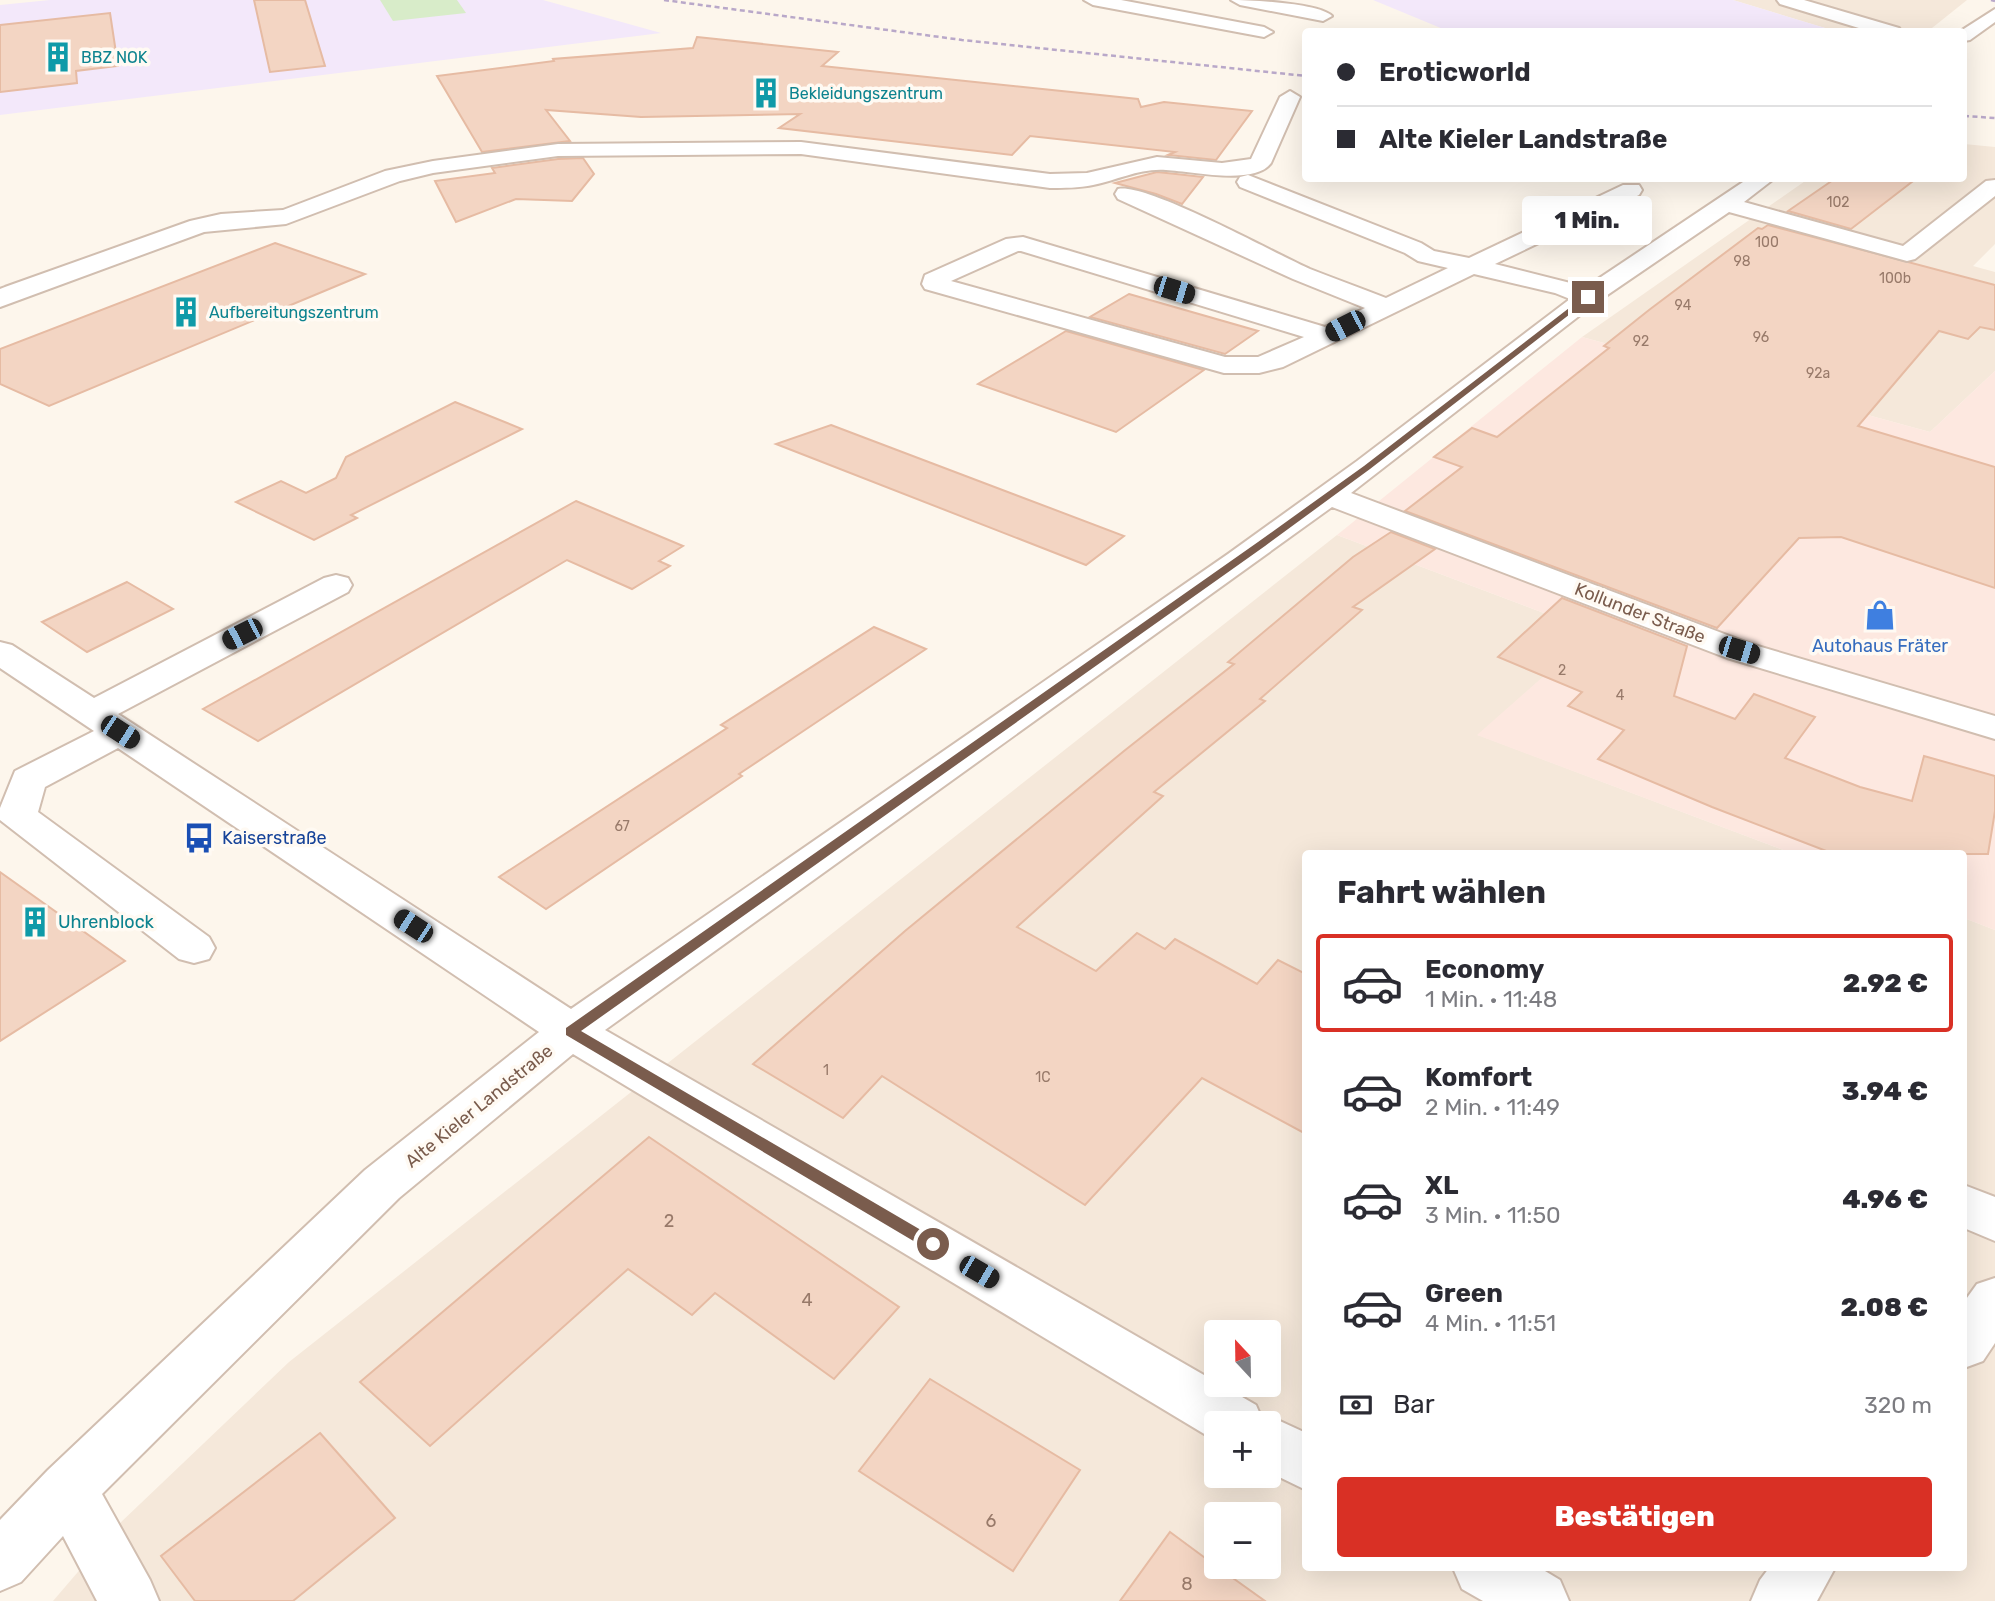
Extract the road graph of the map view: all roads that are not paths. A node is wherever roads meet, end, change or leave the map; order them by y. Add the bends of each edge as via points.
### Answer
1 (1093, 0) edge
2 (1240, 0) edge
3 (1786, 0) edge
4 (1995, 14) edge
5 (1322, 16) dead end
6 (1880, 28) edge
7 (1264, 32) dead end
8 (1967, 34) edge
9 (1290, 97) dead end
10 (1248, 181) dead end
11 (1758, 182) edge
12 (1994, 186) edge
13 (1631, 191) dead end
14 (1126, 194) dead end
15 (1726, 204) junction
16 (1471, 267) junction
17 (1588, 297) junction
18 (0, 299) edge
19 (1384, 306) junction
20 (1325, 335) junction
21 (1329, 495) junction
22 (335, 585) dead end
23 (0, 652) edge
24 (106, 722) junction
25 (1995, 728) edge
26 (194, 948) dead end
27 (571, 1031) junction
28 (1967, 1206) edge
29 (1995, 1220) edge
30 (1995, 1300) edge
31 (1967, 1340) edge
32 (1216, 1411) edge
33 (1281, 1449) edge
34 (1302, 1462) edge
35 (68, 1489) junction
36 (0, 1562) edge
37 (1488, 1571) edge
38 (1803, 1571) edge
39 (129, 1601) edge
40 (1539, 1601) edge
41 (1782, 1601) edge

1 - 7 street
2 - 5 street
3 - 6 street
4 - 8 street
9 - 18 street via 1260,163 1234,171 1159,163 1076,182 801,148 558,150 433,167 393,176 286,216 198,226
10 - 16 street via 1426,256
11 - 15 street, Alte Kieler Landstraße
12 - 15 street via 1907,254
13 - 16 street
14 - 19 street
15 - 17 street, Alte Kieler Landstraße
16 - 17 street
16 - 19 street
17 - 21 street, Alte Kieler Landstraße
19 - 20 street
20 - 20 street via 1274,361 1224,365 982,299 934,284 934,280 1023,244
21 - 25 street, Kollunder Straße via 1739,650
21 - 27 street, Alte Kieler Landstraße
22 - 24 street
23 - 24 street
24 - 26 street via 28,780 17,816
24 - 27 street
27 - 32 street
27 - 35 street, Alte Kieler Landstraße via 382,1184
28 - 29 street
30 - 31 street
33 - 34 street
35 - 36 street, Alte Kieler Landstraße
35 - 39 street
37 - 40 street
38 - 41 street

